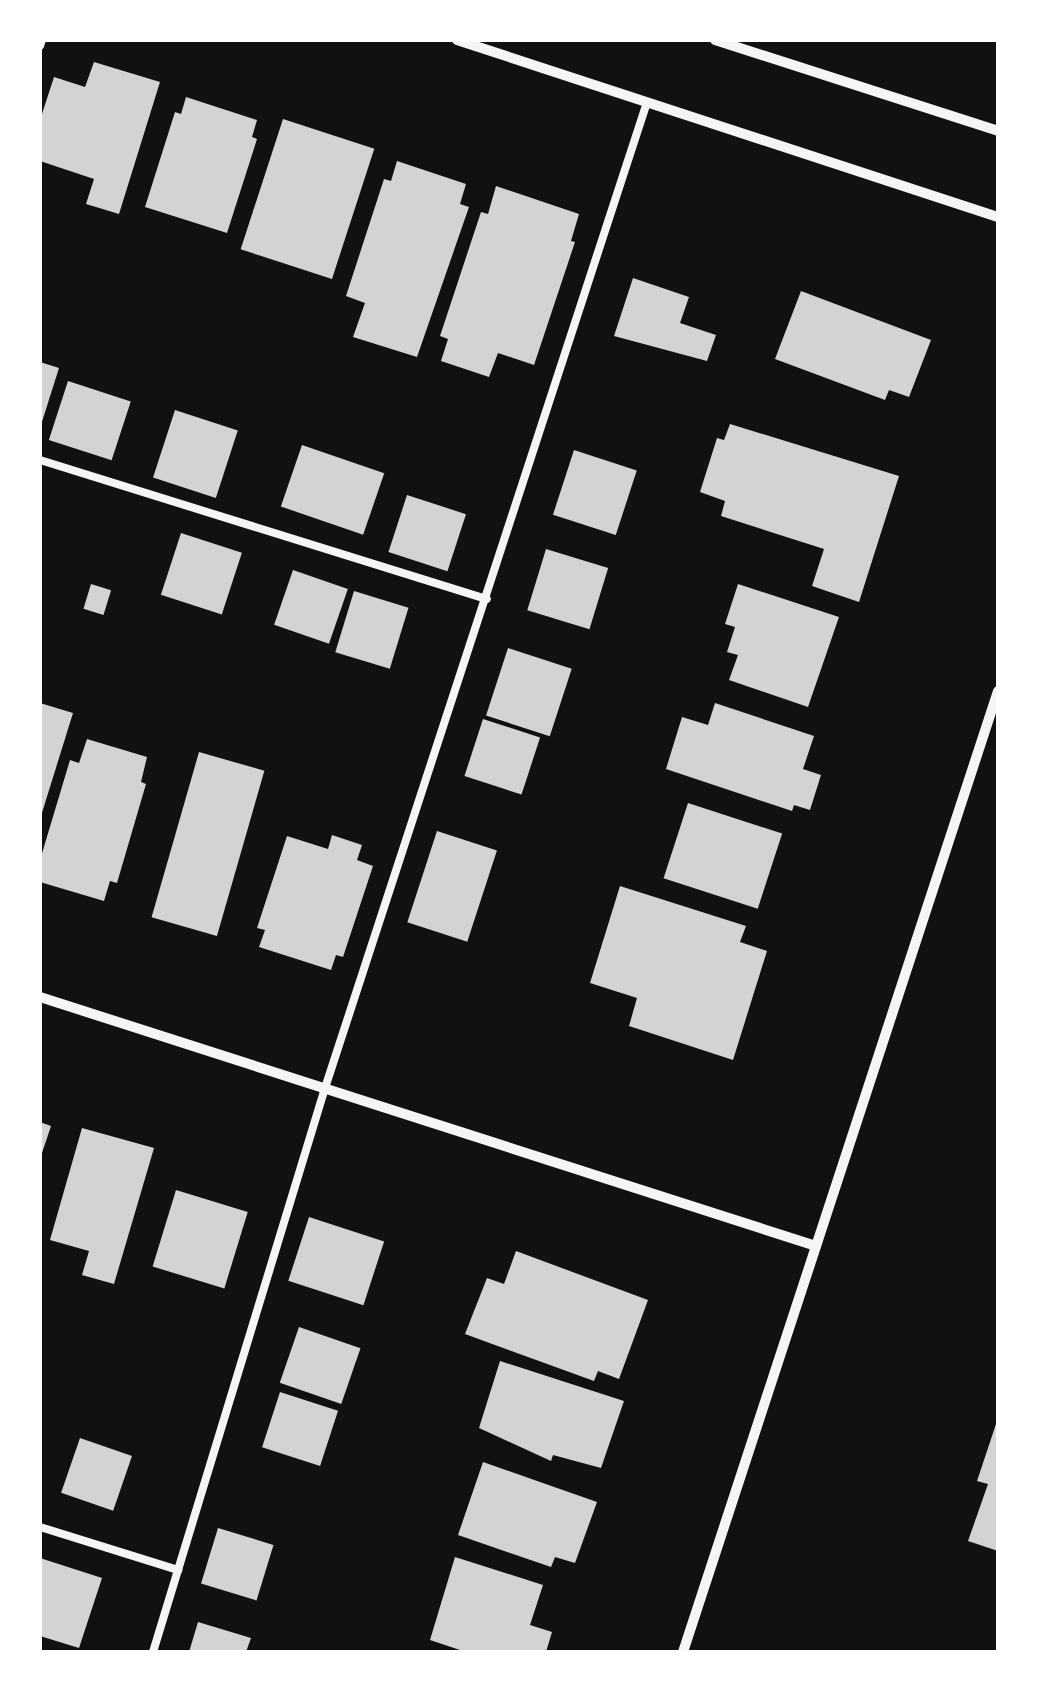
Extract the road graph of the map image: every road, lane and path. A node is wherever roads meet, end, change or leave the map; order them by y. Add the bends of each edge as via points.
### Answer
1 (457, 40) edge
2 (716, 40) edge
3 (647, 102) junction
4 (998, 132) edge
5 (998, 218) edge
6 (40, 460) edge
7 (488, 599) junction
8 (998, 691) edge
9 (40, 996) edge
10 (325, 1088) junction
11 (816, 1246) junction
12 (40, 1527) edge
13 (178, 1570) junction
14 (153, 1652) edge
15 (683, 1652) edge

1 - 3 street
2 - 4 street
3 - 5 street
3 - 7 lane
6 - 7 lane
7 - 10 lane
8 - 11 street
9 - 10 street
10 - 11 street
10 - 13 lane
11 - 15 street
12 - 13 lane
13 - 14 lane

